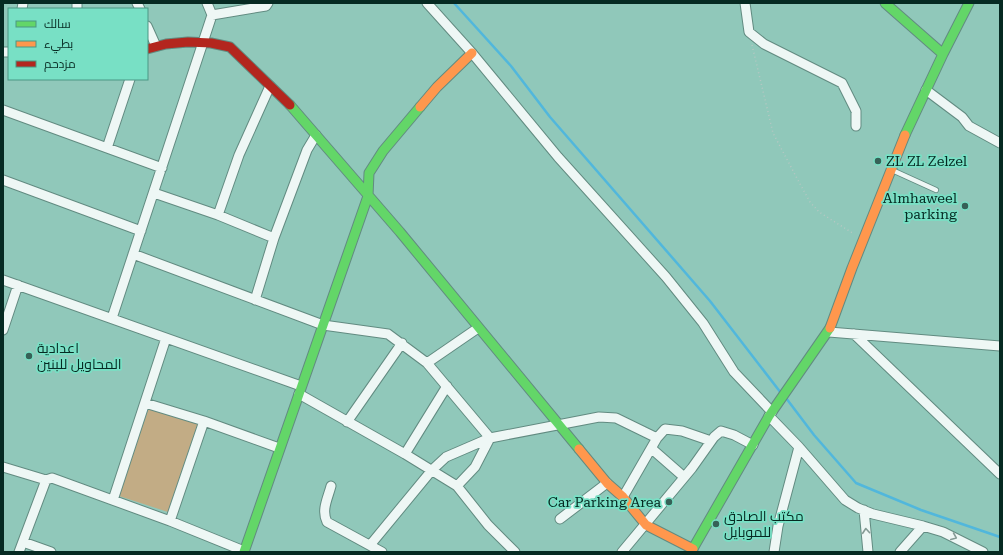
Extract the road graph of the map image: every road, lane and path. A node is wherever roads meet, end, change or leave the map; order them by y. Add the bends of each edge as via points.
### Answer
1 (207, 3) edge
2 (268, 3) edge
3 (426, 3) edge
4 (745, 3) edge
5 (885, 3) edge
6 (969, 3) edge
7 (212, 15) junction
8 (148, 31) edge
9 (748, 32) junction
10 (203, 43) junction
11 (151, 47) edge
12 (472, 53) junction
13 (943, 54) junction
14 (130, 80) edge
15 (270, 86) junction
16 (926, 90) junction
17 (3, 110) edge
18 (856, 126) dead end
19 (316, 135) junction
20 (1000, 143) edge
21 (107, 148) junction
22 (162, 168) junction
23 (892, 170) junction
24 (3, 180) edge
25 (936, 190) dead end
26 (154, 193) junction
27 (368, 196) junction
28 (218, 214) junction
29 (141, 231) junction
30 (274, 238) junction
31 (865, 238) junction
32 (133, 254) junction
33 (3, 280) edge
34 (18, 285) junction
35 (255, 300) junction
36 (112, 318) junction
37 (323, 325) junction
38 (478, 328) junction
39 (3, 330) edge
40 (829, 332) junction
41 (854, 334) junction
42 (166, 338) junction
43 (402, 343) junction
44 (1000, 346) edge
45 (427, 363) junction
46 (447, 386) junction
47 (300, 390) junction
48 (145, 403) junction
49 (771, 414) junction
50 (204, 421) junction
51 (347, 422) junction
52 (557, 424) junction
53 (490, 438) junction
54 (657, 438) junction
55 (711, 441) junction
56 (753, 445) junction
57 (799, 447) junction
58 (279, 448) junction
59 (652, 449) junction
60 (405, 454) junction
61 (3, 467) edge
62 (432, 470) junction
63 (1000, 474) edge
64 (684, 477) junction
65 (46, 480) junction
66 (607, 483) junction
67 (331, 486) dead end
68 (457, 486) junction
69 (623, 497) junction
70 (113, 500) junction
71 (864, 510) junction
72 (560, 519) dead end
73 (170, 521) junction
74 (646, 525) junction
75 (923, 526) junction
76 (22, 542) junction
77 (371, 544) junction
78 (692, 550) edge
79 (244, 551) edge
80 (981, 551) edge
81 (19, 552) edge
82 (51, 552) edge
83 (382, 552) edge
84 (515, 552) edge
85 (622, 552) edge
86 (774, 552) edge
87 (868, 552) edge
88 (900, 552) edge

1 - 7 street
2 - 7 street via 257,8
3 - 12 street
4 - 9 street
5 - 13 street
6 - 13 street
7 - 10 street
8 - 11 street
9 - 18 street via 764,44 842,83 856,111
9 - 31 path via 772,133 810,202 819,212 849,232
10 - 11 street
10 - 15 street via 218,43 230,47
10 - 22 street
12 - 27 street via 437,87 383,152 369,174
12 - 49 street via 558,157 666,277 703,323 734,372
13 - 16 street
14 - 21 street
15 - 19 street
15 - 28 street via 239,155
16 - 20 street via 962,116 969,126
16 - 23 street
17 - 21 street
19 - 27 street
19 - 30 street via 307,150
21 - 22 street
22 - 26 street
23 - 25 lane
23 - 31 street
24 - 29 street
26 - 28 street
26 - 29 street
27 - 37 street
27 - 38 street
28 - 30 street
29 - 32 street
30 - 35 street
31 - 40 street
32 - 35 street
32 - 36 street
33 - 34 street
34 - 36 street
34 - 39 street
35 - 37 street
36 - 42 street
37 - 43 street via 388,334
37 - 47 street
38 - 45 street
38 - 52 street
40 - 41 street
40 - 49 street
41 - 44 street
41 - 63 street
42 - 47 street
42 - 48 street
43 - 45 street
43 - 51 street
45 - 46 street
46 - 53 street
46 - 60 street
47 - 51 street
47 - 58 street
48 - 50 street
48 - 70 street
49 - 56 street
49 - 57 street
50 - 58 street
50 - 73 street
51 - 60 street
52 - 53 street
52 - 54 street via 599,417 616,418
52 - 66 street
53 - 62 street via 446,457
53 - 68 street via 475,466
54 - 55 street via 664,429 671,429
54 - 59 street
55 - 56 street via 721,431
55 - 64 street
56 - 78 street
57 - 71 street via 845,500
57 - 86 street via 778,526
58 - 79 street
59 - 64 street
59 - 69 street
60 - 62 street
61 - 65 street
62 - 68 street
62 - 77 street
64 - 74 street
65 - 70 street via 52,478
65 - 76 street
66 - 69 street
66 - 72 street
67 - 77 street via 324,509 324,516 328,522
68 - 84 street via 488,525
69 - 74 street
70 - 73 street
71 - 75 street
87 -> 71 street
73 - 79 street
74 - 78 street
74 - 85 street
75 -> 80 street
75 - 88 street
76 - 81 street
76 - 82 street
77 - 83 street

